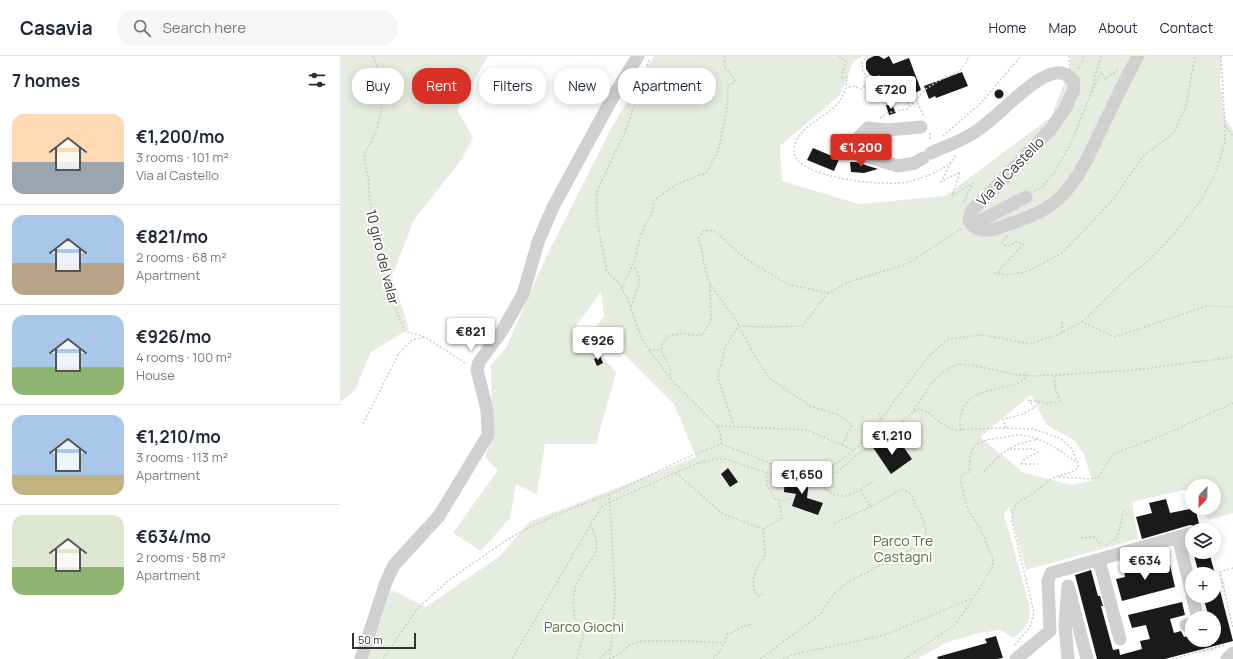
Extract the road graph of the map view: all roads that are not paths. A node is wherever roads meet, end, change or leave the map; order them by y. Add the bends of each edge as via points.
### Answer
1 (638, 56) edge
2 (1138, 56) edge
3 (921, 127) dead end
4 (1026, 197) road end
5 (971, 224) junction
6 (1185, 535) edge
7 (1178, 537) junction
8 (1099, 560) junction
9 (1185, 567) edge
10 (1120, 639) dead end
11 (1229, 649) edge
12 (361, 659) edge
13 (1016, 659) edge
14 (1068, 659) edge
15 (1085, 659) edge
16 (1227, 659) edge

1 - 12 street via 553,207 538,242 523,294 502,331 479,362 477,370 487,410 488,435 439,516 394,565
2 - 5 street, Via al Castello via 1083,168 1069,189 1051,205 990,231
3 - 5 street, Via al Castello via 887,130 868,128 852,148 855,152 885,163 909,165 928,152 976,132 1044,77 1063,73 1073,80 1074,89 1050,130 972,210 969,216
4 - 5 street
6 - 7 street
7 - 8 street
7 - 9 street
8 - 10 street
8 - 13 street via 1051,574 1048,581 1050,631
11 - 16 street
14 - 15 street via 1065,625 1068,586

